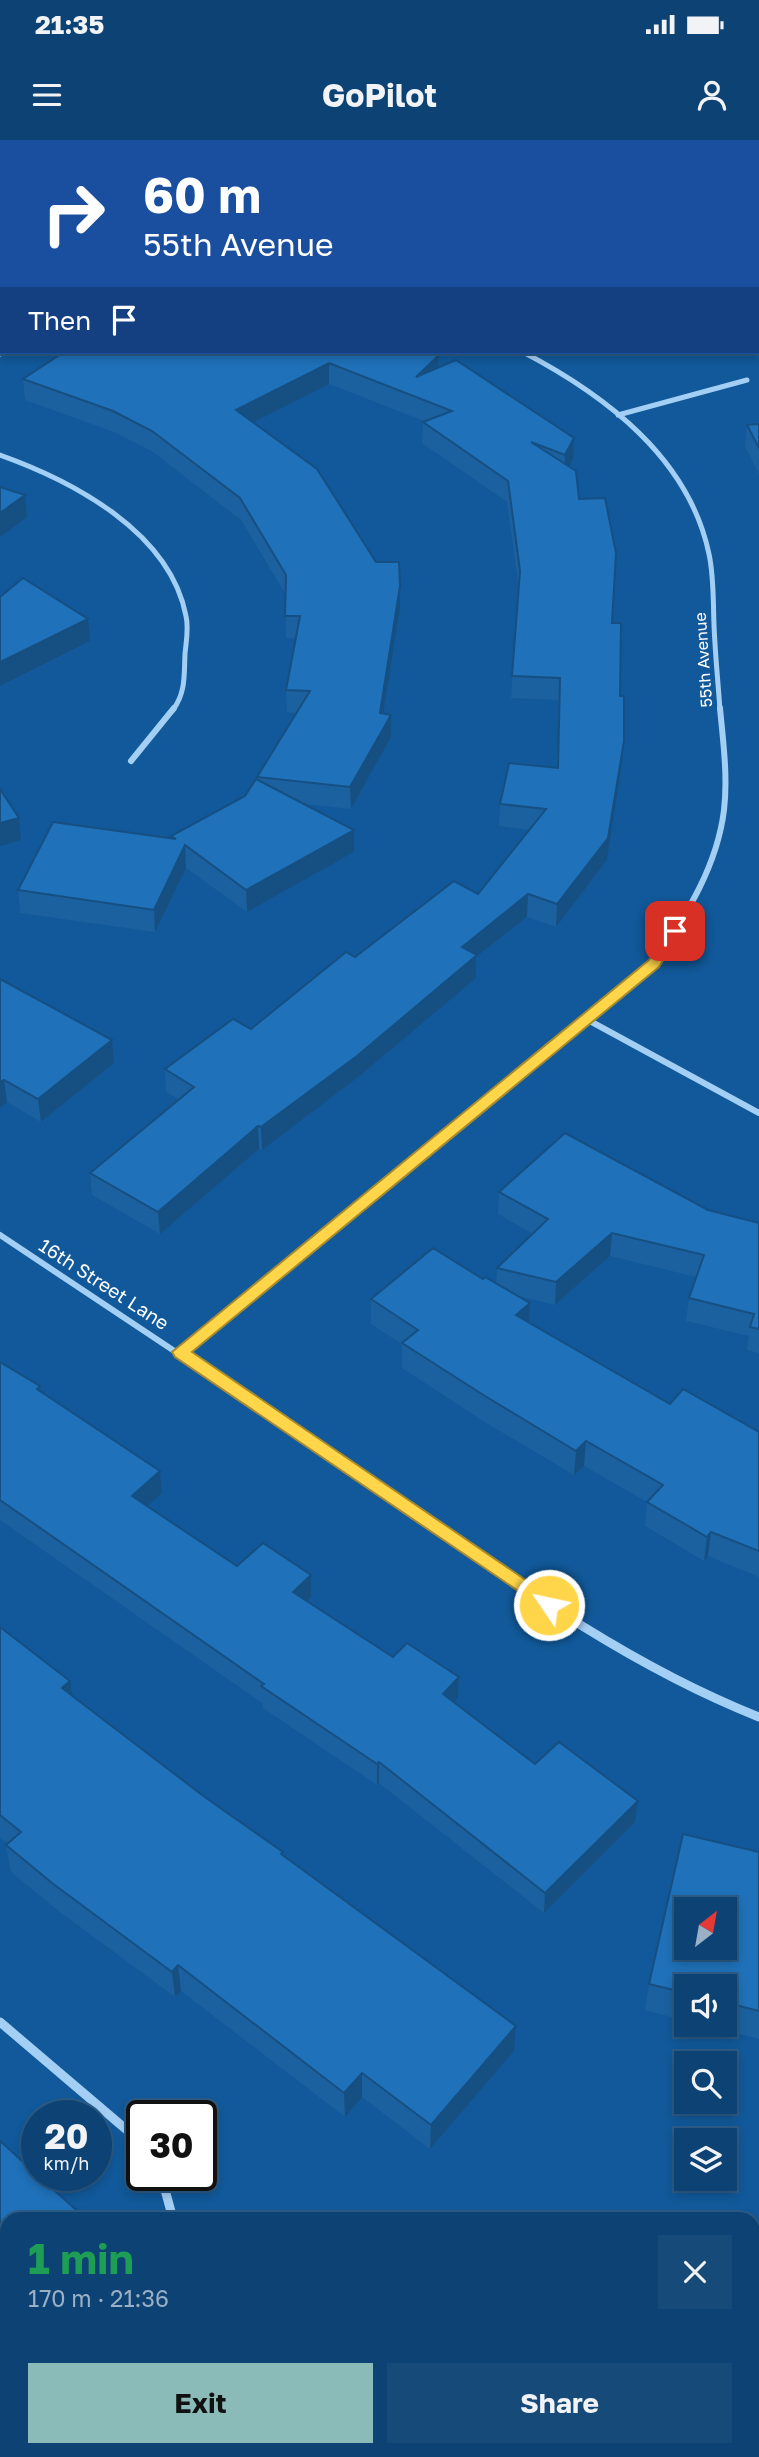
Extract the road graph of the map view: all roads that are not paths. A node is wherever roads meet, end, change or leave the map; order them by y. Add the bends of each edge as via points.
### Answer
1 (527, 354) edge
2 (747, 380) dead end
3 (618, 415) junction
4 (0, 455) edge
5 (131, 761) dead end
6 (587, 1020) junction
7 (759, 1113) edge
8 (0, 1235) edge
9 (181, 1352) junction
10 (759, 1717) edge
11 (0, 2022) edge
12 (126, 2129) edge
13 (167, 2191) edge
14 (171, 2212) edge

1 - 3 street, 55th Avenue
2 - 3 street
3 - 6 street, 55th Avenue via 663,458 695,511 709,553 726,801 716,858 654,964
4 - 5 street via 69,483 98,501 135,531 172,578 187,617 183,695
6 - 7 street
6 - 9 street, 55th Avenue
8 - 9 street, 16th Street Lane
9 - 10 street, 16th Street Lane via 595,1636 719,1703
11 - 12 street
13 - 14 street

